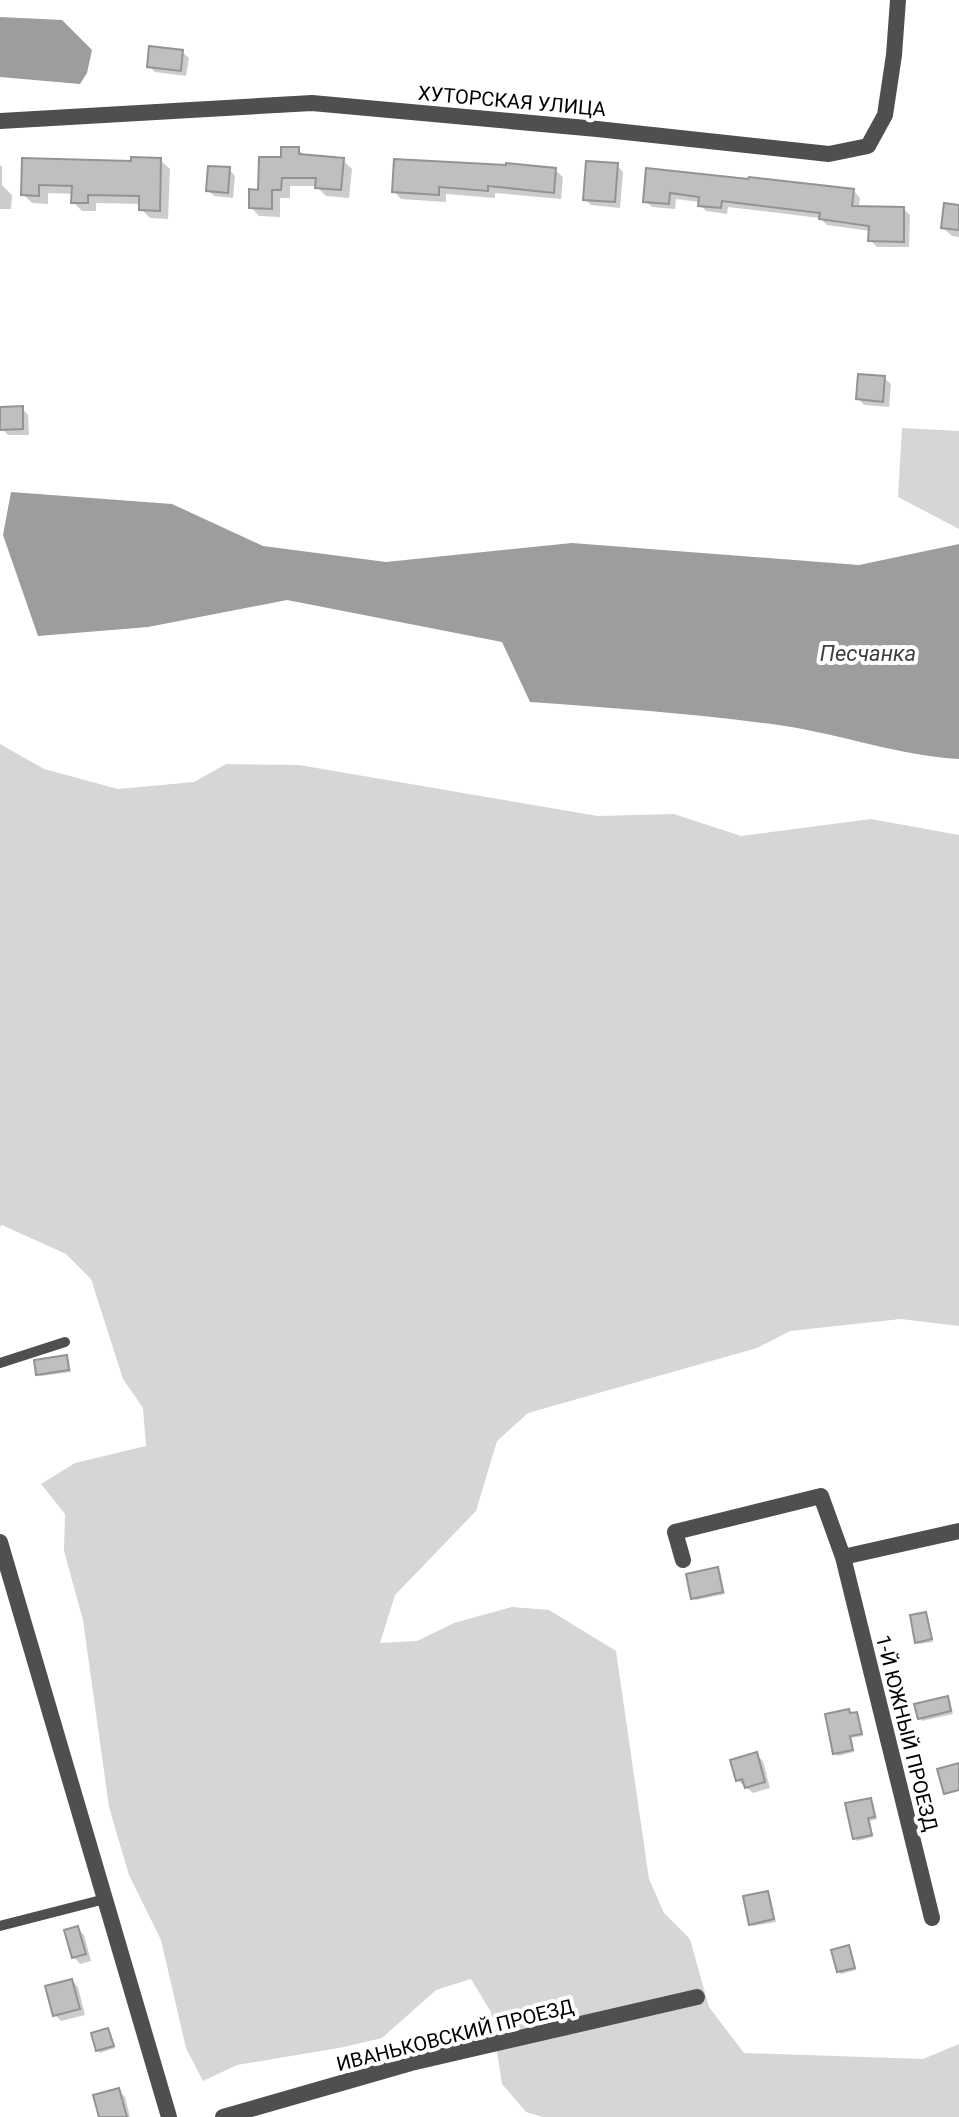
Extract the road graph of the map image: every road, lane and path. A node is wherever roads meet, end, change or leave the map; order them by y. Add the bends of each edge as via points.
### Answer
1 (898, 0) edge
2 (0, 121) edge
3 (65, 1342) dead end
4 (0, 1363) edge
5 (959, 1531) edge
6 (0, 1542) edge
7 (843, 1557) junction
8 (683, 1560) dead end
9 (105, 1899) junction
10 (932, 1918) dead end
11 (0, 1926) edge
12 (697, 1997) dead end
13 (169, 2117) edge
14 (223, 2117) edge

1 - 2 street, ХУТОРСКАЯ УЛИЦА via 885,115 868,146 829,154 312,103
3 - 4 lane
5 - 7 street
6 - 9 street
7 - 8 street, 1-Й ЮЖНЫЙ ПРОЕЗД via 821,1496 675,1532
7 - 10 street, 1-Й ЮЖНЫЙ ПРОЕЗД
9 - 11 lane
9 - 13 street
12 - 14 street, ИВАНЬКОВСКИЙ ПРОЕЗД via 411,2063

